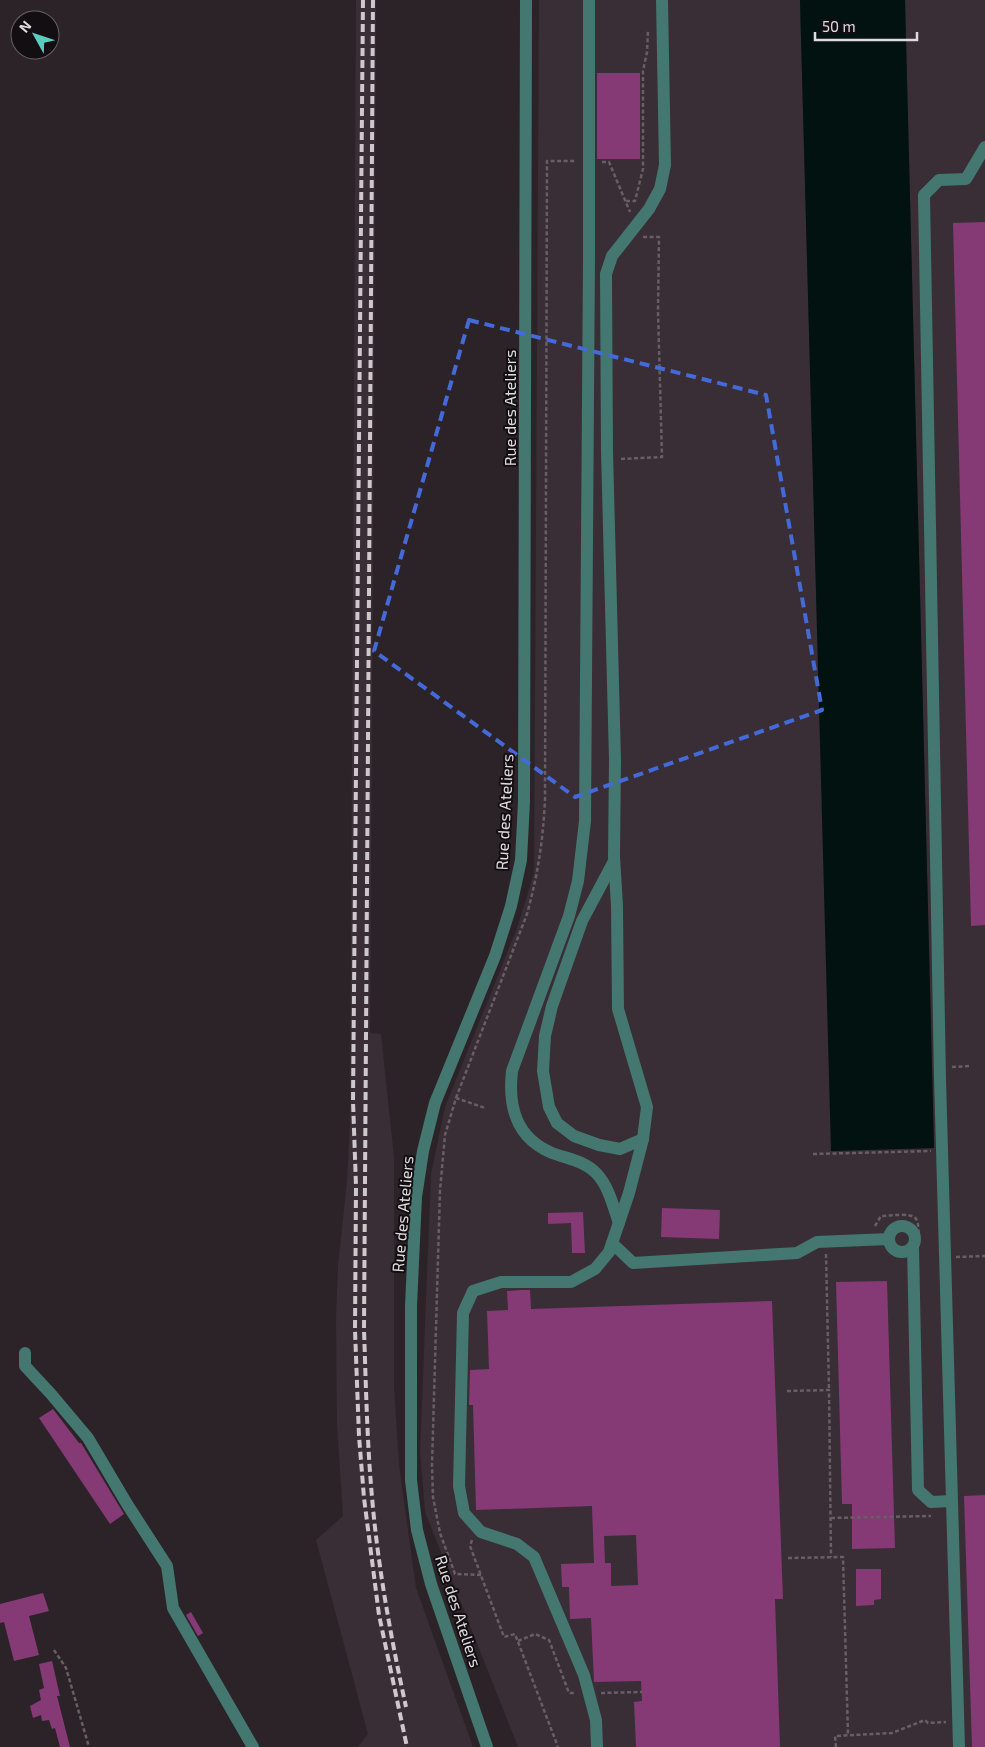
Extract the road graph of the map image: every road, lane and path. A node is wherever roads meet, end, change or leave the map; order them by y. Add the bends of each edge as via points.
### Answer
1 (526, 0) edge
2 (589, 0) edge
3 (662, 0) edge
4 (649, 24) dead end
5 (985, 147) edge
6 (626, 201) dead end
7 (614, 861) junction
8 (485, 1108) dead end
9 (643, 1139) junction
10 (942, 1151) junction
11 (813, 1154) dead end
12 (618, 1222) junction
13 (872, 1229) dead end
14 (889, 1239) junction
15 (826, 1242) junction
16 (612, 1243) junction
17 (916, 1243) junction
18 (985, 1256) edge
19 (955, 1257) dead end
20 (25, 1353) dead end
21 (829, 1390) junction
22 (787, 1391) dead end
23 (952, 1501) junction
24 (952, 1515) junction
25 (830, 1518) junction
26 (475, 1526) junction
27 (831, 1557) junction
28 (788, 1558) dead end
29 (481, 1575) junction
30 (54, 1650) dead end
31 (957, 1722) junction
32 (848, 1735) junction
33 (89, 1747) edge
34 (253, 1747) edge
35 (487, 1747) edge
36 (558, 1747) edge
37 (597, 1747) edge
38 (836, 1747) edge
39 (959, 1747) edge

1 - 35 street, Rue des Ateliers via 524,802 521,860 495,956 435,1103 423,1151 416,1197 411,1306 411,1480 417,1530 431,1584
2 - 12 street via 585,821 580,866 569,916 512,1071 510,1087 511,1104 518,1124 531,1140 551,1152 584,1163 598,1174 608,1191
3 - 7 street via 665,165 660,189 649,209 612,256 606,274
4 - 6 path via 643,72 643,169 636,201
5 - 10 street via 966,179 939,180 924,195
7 - 9 street via 618,1009 647,1107
7 - 9 street via 582,921 552,1006 545,1036 543,1071 549,1107 558,1123 574,1136 620,1149
8 - 29 path via 456,1098 445,1135 437,1261 432,1465 433,1497 440,1532 455,1574
9 - 12 street
10 - 11 path
10 - 23 street
12 - 16 street
13 - 17 path via 881,1216 910,1215 918,1222
14 - 15 street
14 - 17 street via 891,1247 898,1252 906,1252
14 - 17 street via 899,1226 908,1227
15 - 16 street via 817,1242 796,1253 633,1263
15 - 21 path
16 - 26 street via 595,1269 571,1282 501,1282 473,1291 462,1313 459,1486 464,1513
17 - 23 street via 918,1490 931,1502
18 - 19 path
20 - 34 street via 25,1366 88,1438 167,1566 174,1608
21 - 22 path
21 - 25 path
23 - 24 street
24 - 25 path
24 - 31 street
25 - 27 path
26 - 29 path via 470,1546
26 - 37 street via 481,1532 517,1544 534,1557 584,1675 596,1720
27 - 28 path
27 - 32 path via 843,1557
29 - 36 path via 504,1637 515,1634
30 - 33 path via 66,1668
31 - 32 path via 928,1723 925,1720 892,1733
31 - 39 street
32 - 38 path via 835,1736

